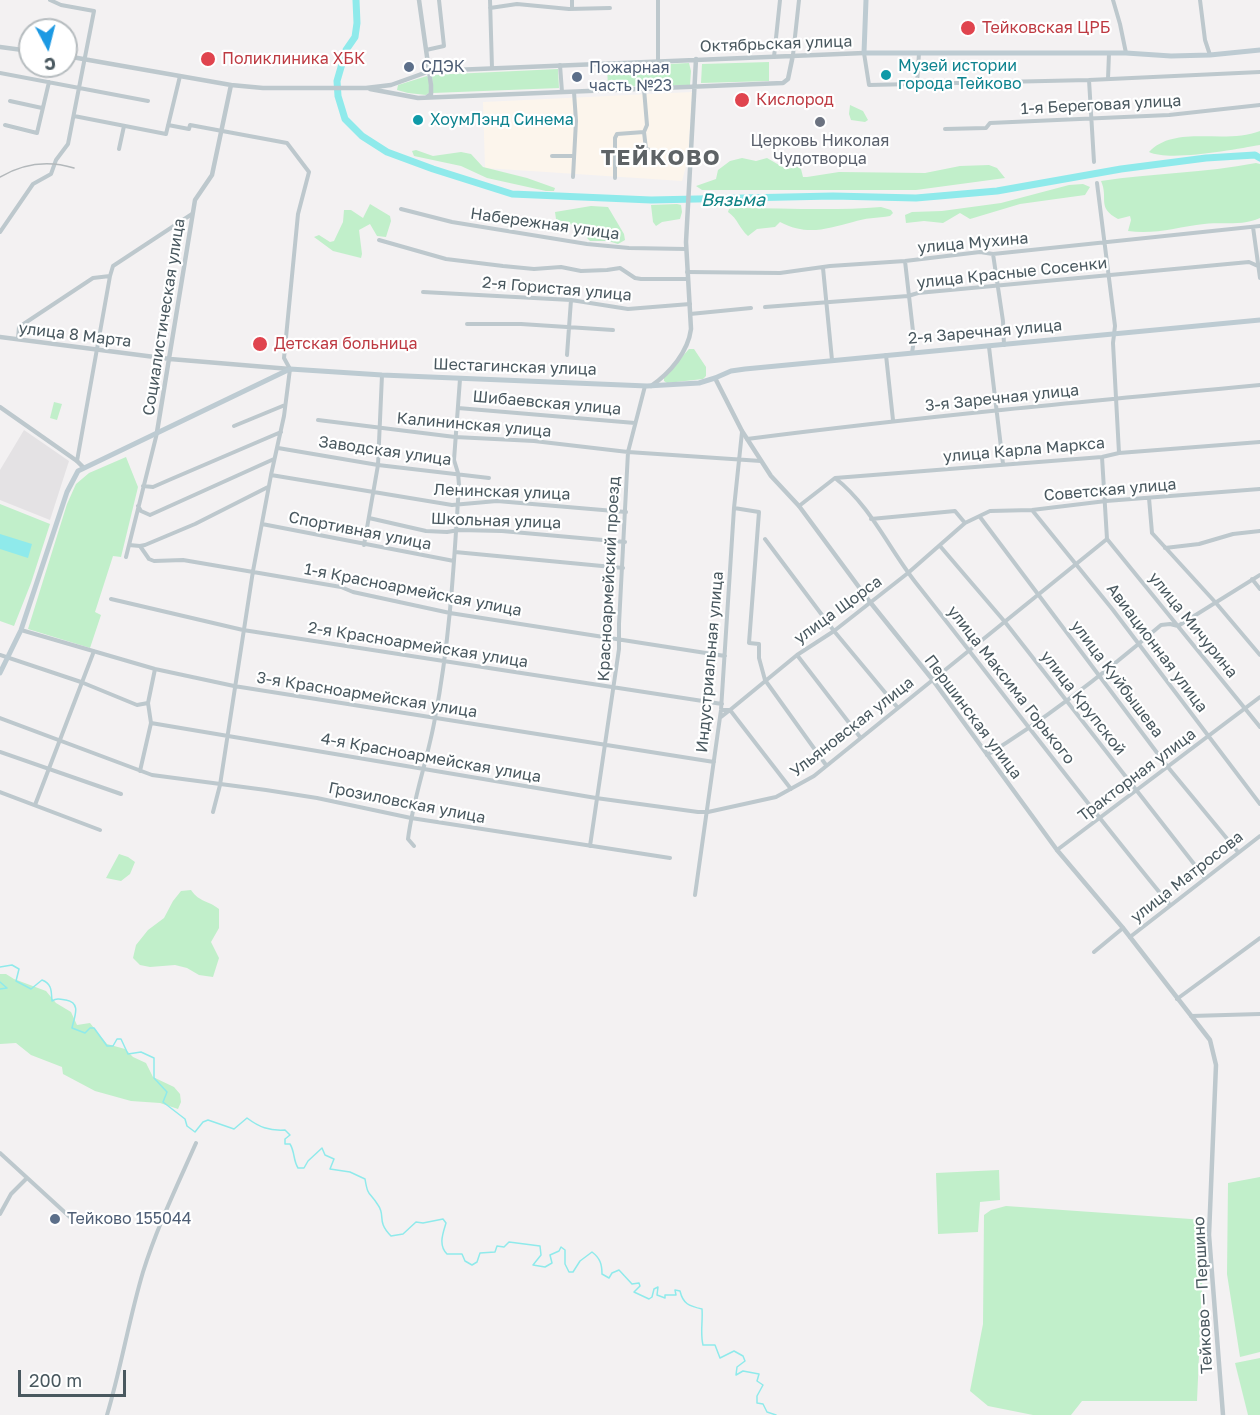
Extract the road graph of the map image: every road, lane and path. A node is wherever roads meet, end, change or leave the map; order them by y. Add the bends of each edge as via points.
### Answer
1 (50, 0) edge
2 (419, 0) edge
3 (439, 0) edge
4 (490, 0) edge
5 (572, 0) edge
6 (658, 0) edge
7 (780, 0) edge
8 (799, 0) edge
9 (866, 0) edge
10 (1113, 0) edge
11 (1118, 0) edge
12 (1200, 0) edge
13 (490, 8) junction
14 (610, 8) dead end
15 (572, 9) junction
16 (0, 47) edge
17 (18, 49) edge
18 (426, 50) junction
19 (1260, 50) edge
20 (864, 53) junction
21 (919, 53) junction
22 (1109, 54) junction
23 (1126, 54) junction
24 (793, 55) junction
25 (1210, 55) junction
26 (774, 57) junction
27 (78, 58) edge
28 (84, 59) junction
29 (696, 59) junction
30 (658, 61) junction
31 (560, 65) junction
32 (492, 68) junction
33 (430, 71) junction
34 (1260, 72) edge
35 (0, 73) edge
36 (180, 75) junction
37 (1089, 80) junction
38 (1108, 80) junction
39 (49, 82) junction
40 (231, 85) junction
41 (391, 85) junction
42 (917, 85) junction
43 (696, 87) junction
44 (79, 88) junction
45 (366, 88) junction
46 (644, 89) junction
47 (562, 92) junction
48 (573, 92) junction
49 (392, 94) junction
50 (426, 98) junction
51 (10, 101) dead end
52 (148, 101) dead end
53 (1260, 105) edge
54 (42, 108) junction
55 (74, 116) junction
56 (1092, 117) junction
57 (5, 125) dead end
58 (168, 125) junction
59 (124, 126) junction
60 (945, 129) dead end
61 (221, 130) junction
62 (644, 132) junction
63 (119, 149) dead end
64 (661, 153) dead end
65 (552, 156) dead end
66 (574, 156) junction
67 (1094, 162) dead end
68 (573, 177) dead end
69 (615, 178) dead end
70 (1097, 183) dead end
71 (401, 209) dead end
72 (193, 214) junction
73 (1260, 226) edge
74 (1253, 227) junction
75 (0, 232) edge
76 (379, 240) dead end
77 (1105, 243) junction
78 (686, 249) junction
79 (993, 254) junction
80 (905, 261) junction
81 (823, 268) junction
82 (1259, 268) edge
83 (687, 272) junction
84 (110, 276) junction
85 (1110, 276) junction
86 (1260, 278) edge
87 (687, 279) junction
88 (998, 286) junction
89 (423, 292) dead end
90 (908, 296) junction
91 (571, 300) junction
92 (827, 302) junction
93 (690, 304) junction
94 (765, 307) dead end
95 (751, 308) dead end
96 (690, 314) junction
97 (1260, 320) edge
98 (467, 324) dead end
99 (569, 327) junction
100 (613, 330) dead end
101 (1114, 334) junction
102 (0, 337) edge
103 (18, 339) junction
104 (1004, 345) junction
105 (988, 347) junction
106 (97, 350) junction
107 (912, 353) junction
108 (567, 355) dead end
109 (886, 355) junction
110 (170, 359) junction
111 (832, 360) junction
112 (290, 369) junction
113 (382, 375) junction
114 (663, 376) junction
115 (715, 378) junction
116 (460, 379) junction
117 (663, 385) junction
118 (1260, 385) edge
119 (648, 386) junction
120 (1117, 398) junction
121 (285, 405) junction
122 (0, 407) edge
123 (458, 408) junction
124 (996, 412) junction
125 (318, 420) dead end
126 (893, 420) junction
127 (635, 423) junction
128 (234, 426) dead end
129 (381, 429) junction
130 (742, 431) junction
131 (157, 432) junction
132 (281, 432) junction
133 (455, 437) junction
134 (747, 439) junction
135 (1260, 442) edge
136 (278, 448) junction
137 (628, 452) junction
138 (1119, 453) junction
139 (1102, 457) junction
140 (274, 459) junction
141 (739, 459) junction
142 (77, 461) junction
143 (761, 461) junction
144 (378, 465) junction
145 (1004, 465) junction
146 (83, 467) junction
147 (458, 473) junction
148 (271, 475) junction
149 (489, 478) dead end
150 (835, 478) junction
151 (143, 486) junction
152 (268, 487) junction
153 (1260, 489) edge
154 (374, 492) junction
155 (1149, 498) junction
156 (1106, 501) junction
157 (458, 504) junction
158 (138, 506) junction
159 (799, 506) junction
160 (734, 508) junction
161 (1032, 510) junction
162 (626, 512) junction
163 (980, 517) junction
164 (369, 518) junction
165 (871, 519) junction
166 (965, 523) junction
167 (262, 524) junction
168 (456, 530) junction
169 (1260, 531) edge
170 (765, 538) dead end
171 (1107, 539) junction
172 (625, 542) junction
173 (364, 544) junction
174 (129, 545) junction
175 (140, 546) junction
176 (940, 546) junction
177 (1165, 548) junction
178 (455, 552) junction
179 (126, 557) dead end
180 (454, 561) junction
181 (1077, 565) junction
182 (623, 568) junction
183 (253, 571) junction
184 (908, 573) junction
185 (1260, 575) edge
186 (1252, 579) junction
187 (1260, 589) edge
188 (1039, 595) junction
189 (111, 599) dead end
190 (870, 602) junction
191 (1216, 603) junction
192 (450, 613) junction
193 (1005, 622) junction
194 (1178, 626) junction
195 (21, 630) junction
196 (243, 630) junction
197 (834, 631) junction
198 (619, 639) junction
199 (1139, 644) junction
200 (970, 650) junction
201 (94, 651) junction
202 (0, 655) edge
203 (797, 655) junction
204 (1260, 655) edge
205 (725, 656) junction
206 (9, 658) junction
207 (445, 662) junction
208 (155, 669) junction
209 (0, 673) edge
210 (1099, 676) junction
211 (765, 680) junction
212 (932, 680) junction
213 (81, 682) junction
214 (234, 686) junction
215 (615, 687) junction
216 (1260, 697) edge
217 (1067, 701) junction
218 (148, 704) junction
219 (722, 704) junction
220 (898, 708) junction
221 (1246, 708) junction
222 (721, 710) junction
223 (730, 710) junction
224 (0, 718) edge
225 (435, 718) junction
226 (720, 718) junction
227 (151, 723) junction
228 (1260, 727) edge
229 (1030, 729) junction
230 (226, 737) junction
231 (860, 737) junction
232 (1209, 737) junction
233 (61, 740) junction
234 (604, 744) junction
235 (0, 752) edge
236 (987, 755) junction
237 (714, 762) junction
238 (826, 765) junction
239 (1167, 766) junction
240 (50, 769) junction
241 (424, 769) junction
242 (140, 771) junction
243 (220, 784) junction
244 (790, 789) junction
245 (1135, 791) junction
246 (0, 792) edge
247 (121, 794) dead end
248 (596, 798) junction
249 (1260, 804) edge
250 (34, 805) junction
251 (213, 812) dead end
252 (708, 812) junction
253 (411, 818) junction
254 (1099, 819) junction
255 (100, 830) dead end
256 (1260, 836) edge
257 (414, 846) dead end
258 (590, 846) junction
259 (1057, 850) junction
260 (1238, 852) junction
261 (670, 858) dead end
262 (1205, 878) junction
263 (695, 895) dead end
264 (1170, 906) junction
265 (1123, 928) junction
266 (1130, 937) junction
267 (1260, 938) edge
268 (1094, 952) dead end
269 (1177, 999) junction
270 (1260, 1014) edge
271 (1191, 1016) junction
272 (1216, 1065) joint
273 (196, 1143) dead end
274 (0, 1153) edge
275 (27, 1178) junction
276 (0, 1214) edge
277 (71, 1218) dead end
278 (107, 1415) edge
279 (1223, 1415) edge

1 - 28 street via 94,11
2 - 18 street
3 - 18 street via 444,46
4 - 13 street
5 - 15 street
6 - 30 street
7 - 26 street
8 - 24 street
9 - 20 main road
10 - 11 street
10 - 23 street
12 - 25 street
13 - 15 street via 517,4
13 - 32 street
14 - 15 street
16 - 17 street
18 - 33 street
19 - 25 main road
20 - 21 main road
20 - 24 street, Октябрьская улица
20 - 42 street via 869,85
21 - 22 main road
21 - 42 street
22 - 23 main road
22 - 38 street
23 - 25 main road
24 - 26 street, Октябрьская улица
24 - 43 street, Октябрьская улица via 786,82
26 - 29 street, Октябрьская улица
27 - 28 street, Октябрьская улица
28 - 36 street, Октябрьская улица
28 - 44 street
29 - 30 street, Октябрьская улица
29 - 43 street
30 - 31 street, Октябрьская улица
31 - 32 street, Октябрьская улица
31 - 47 street
32 - 33 street, Октябрьская улица
33 - 41 street, Октябрьская улица
33 - 50 street via 431,94
34 - 38 street
35 - 39 street
36 - 40 street, Октябрьская улица
36 - 58 street
37 - 38 street
37 - 42 street
37 - 56 street
39 - 44 street
39 - 54 street
40 - 45 street, Октябрьская улица
40 - 61 street, Социалистическая улица
41 - 45 street, Октябрьская улица
41 - 49 street
43 - 46 street, Октябрьская улица
43 - 78 street
44 - 52 street
44 - 55 street
45 - 49 street, Октябрьская улица
46 - 48 street, Октябрьская улица
46 - 62 street
47 - 48 street, Октябрьская улица
47 - 50 street, Октябрьская улица
48 - 66 street
49 - 50 street, Октябрьская улица
51 - 54 street
53 - 56 street, 1-я Береговая улица via 1169,115
54 - 57 street via 37,133
55 - 59 street
55 - 75 street via 68,144 51,174 33,184
56 - 60 street, 1-я Береговая улица
56 - 67 street
58 - 59 street via 166,134
58 - 61 street
59 - 63 street
61 - 72 street, Социалистическая улица via 212,175 195,200
61 - 112 street via 288,143 309,172 298,214 284,358
62 - 64 street via 646,149
62 - 69 street via 617,134
65 - 66 street
66 - 68 street
70 - 77 street
71 - 78 street, Набережная улица via 452,222 587,243
72 - 84 street via 113,266
72 - 110 street, Социалистическая улица
73 - 74 street, улица Мухина
74 - 77 street, улица Мухина
74 - 82 street
76 - 87 street via 446,259 534,269 620,268 641,279
77 - 79 street, улица Мухина
77 - 85 street
78 - 83 street
79 - 80 street, улица Мухина via 980,252
79 - 88 street
80 - 81 street, улица Мухина
80 - 90 street
81 - 83 street, улица Мухина via 780,273
81 - 92 street
82 - 85 street, улица Красные Сосенки via 1249,262
82 - 86 street
83 - 87 street
84 - 103 street via 93,278 19,327
84 - 106 street
85 - 88 street, улица Красные Сосенки
85 - 101 street
87 - 93 street
88 - 90 street, улица Красные Сосенки
88 - 104 street
89 - 91 street, 2-я Гористая улица
90 - 92 street, улица Красные Сосенки
90 - 107 street
91 - 93 street, 2-я Гористая улица via 628,309
91 - 99 street
92 - 94 street, улица Красные Сосенки
92 - 111 street
93 - 96 street
95 - 96 street
96 - 114 street via 686,348
97 - 101 main road, 2-я Заречная улица
98 - 99 street
99 - 100 street
99 - 108 street
101 - 104 main road, 2-я Заречная улица
101 - 120 street
102 - 103 street, улица 8 Марта
103 - 106 street, улица 8 Марта
104 - 105 main road, 2-я Заречная улица
105 - 107 main road, 2-я Заречная улица
105 - 124 street
106 - 110 street, улица 8 Марта
106 - 142 street
107 - 109 main road, 2-я Заречная улица
109 - 111 main road, 2-я Заречная улица
109 - 126 street
110 - 112 street, улица 8 Марта
110 - 131 street, Социалистическая улица
111 - 115 main road, 2-я Заречная улица via 731,371
112 - 113 main road, Шестагинская улица
112 - 121 street
112 - 131 main road, Шестагинская улица
113 - 116 main road, Шестагинская улица
113 - 129 street
114 - 117 street
114 - 119 street
115 - 117 main road, Шестагинская улица
115 - 130 street, Першинская улица
116 - 119 main road, Шестагинская улица
116 - 123 street
117 - 119 main road, Шестагинская улица
118 - 120 street, 3-я Заречная улица
119 - 127 street, Красноармейский проезд
120 - 124 street, 3-я Заречная улица
120 - 138 street
121 - 128 street
121 - 132 street
122 - 142 street
123 - 127 street, Шибаевская улица
123 - 133 street
124 - 126 street, 3-я Заречная улица
124 - 145 street
125 - 129 street, Калининская улица
126 - 134 street, 3-я Заречная улица
127 - 137 street, Красноармейский проезд
129 - 133 street, Калининская улица
129 - 144 street
130 - 134 street, Першинская улица
130 - 141 street, Индустриальная улица
131 - 146 main road, Шестагинская улица
131 - 151 street, Социалистическая улица
132 - 136 street
132 - 151 street via 169,480
133 - 137 street, Калининская улица
133 - 147 street
134 - 143 street, Першинская улица
135 - 138 street, улица Карла Маркса
136 - 140 street
136 - 144 street, Заводская улица
137 - 141 street
137 - 162 street, Красноармейский проезд
138 - 139 street, улица Карла Маркса
139 - 145 street, улица Карла Маркса
139 - 156 street
140 - 148 street
140 - 158 street via 150,515
141 - 143 street
141 - 160 street, Индустриальная улица
142 - 146 street
143 - 159 street, Першинская улица
144 - 147 street, Заводская улица
144 - 154 street
145 - 150 street, улица Карла Маркса
146 - 195 main road via 67,492
147 - 149 street, Заводская улица
147 - 157 street
148 - 152 street
148 - 154 street, Ленинская улица
150 - 159 street
150 - 165 street, улица Максима Горького
151 - 158 street, Социалистическая улица
152 - 167 street
152 - 175 street via 195,524
153 - 155 street, Советская улица
154 - 157 street, Ленинская улица
154 - 164 street
155 - 156 street, Советская улица
155 - 177 street via 1152,533
156 - 161 street, Советская улица
156 - 171 street
157 - 162 street, Ленинская улица via 518,502
157 - 168 street
158 - 174 street, Социалистическая улица
159 - 190 street, Першинская улица
160 - 205 street, Индустриальная улица
160 - 211 street via 759,512 749,643 759,644
161 - 163 street, Советская улица via 990,512
161 - 181 street, Авиационная улица
162 - 172 street, Красноармейский проезд
163 - 166 street, Советская улица
163 - 188 street, улица Куйбышева
164 - 168 street, Школьная улица via 426,531
164 - 173 street
165 - 166 street via 956,511
165 - 184 street, улица Максима Горького
166 - 176 street, улица Щорса
167 - 173 street, Спортивная улица
167 - 183 street
168 - 172 street, Школьная улица
168 - 178 street
169 - 177 street
170 - 197 street
171 - 181 street, Ульяновская улица
171 - 194 street, улица Мичурина
172 - 182 street, Красноармейский проезд
173 - 180 street, Спортивная улица
174 - 175 street
174 - 179 street, Социалистическая улица
175 - 183 street, 1-я Красноармейская улица via 154,561 183,560
176 - 184 street, улица Щорса
176 - 193 street, улица Крупской
177 - 191 street
178 - 180 street
178 - 182 street, Спортивная улица
180 - 192 street
181 - 188 street, Ульяновская улица
181 - 199 street, Авиационная улица
182 - 198 street, Красноармейский проезд
183 - 192 street, 1-я Красноармейская улица
183 - 196 street
184 - 190 street, улица Щорса
184 - 200 street, улица Максима Горького
185 - 186 street
186 - 187 street
186 - 191 street
188 - 193 street, Ульяновская улица
188 - 210 street, улица Куйбышева
189 - 196 street, 2-я Красноармейская улица
190 - 197 street, улица Щорса
190 - 212 street, Першинская улица
191 - 194 street
191 - 204 street
192 - 198 street, 1-я Красноармейская улица
192 - 207 street
193 - 200 street, Ульяновская улица
193 - 217 street, улица Крупской
194 - 199 street via 1161,626
194 - 221 street, улица Мичурина
195 - 201 street, 3-я Красноармейская улица
195 - 206 main road
196 - 207 street, 2-я Красноармейская улица
196 - 214 street
197 - 203 street, улица Щорса
197 - 220 street
198 - 205 street, 1-я Красноармейская улица
198 - 215 street, Красноармейский проезд
199 - 210 street
199 - 232 street, Авиационная улица
200 - 212 street, Ульяновская улица
200 - 229 street, улица Максима Горького
201 - 208 street, 3-я Красноармейская улица
201 - 213 street
202 - 206 street
203 - 211 street, улица Щорса
203 - 231 street
205 - 219 street, Индустриальная улица
206 - 209 main road
206 - 213 street
207 - 215 street, 2-я Красноармейская улица
207 - 225 street
208 - 214 street, 3-я Красноармейская улица
208 - 218 street
210 - 217 street
210 - 239 street, улица Куйбышева
211 - 223 street, улица Щорса
211 - 238 street
212 - 220 street, Ульяновская улица
212 - 236 street, Першинская улица
213 - 218 street via 137,705
213 - 233 street
214 - 225 street, 3-я Красноармейская улица
214 - 230 street
215 - 219 street, 2-я Красноармейская улица
215 - 234 street, Красноармейский проезд
216 - 221 street, Тракторная улица
217 - 229 street
217 - 245 street, улица Крупской
218 - 227 street
219 - 222 street, Индустриальная улица
220 - 231 street, Ульяновская улица
221 - 228 street, улица Мичурина
221 - 232 street, Тракторная улица
222 - 223 street
222 - 226 street, Индустриальная улица
223 - 226 street, улица Щорса
223 - 244 street
224 - 233 street, Грозиловская улица
225 - 234 street, 3-я Красноармейская улица
225 - 241 street
226 - 237 street, Индустриальная улица
227 - 230 street, 4-я Красноармейская улица
227 - 242 street
229 - 236 street
229 - 254 street, улица Максима Горького
230 - 241 street, 4-я Красноармейская улица
230 - 243 street
231 - 238 street, Ульяновская улица
232 - 239 street, Тракторная улица
232 - 249 street, Авиационная улица
233 - 240 street
233 - 242 street, Грозиловская улица
234 - 237 street, 3-я Красноармейская улица
234 - 248 street, Красноармейский проезд
235 - 240 street
236 - 259 street, Першинская улица
237 - 252 street, Индустриальная улица
238 - 244 street, Ульяновская улица
239 - 245 street, Тракторная улица
239 - 260 street, улица Куйбышева
240 - 247 street
240 - 250 street
241 - 248 street, 4-я Красноармейская улица
241 - 253 street
242 - 243 street, Грозиловская улица
243 - 251 street
243 - 253 street, Грозиловская улица
244 - 252 street, Ульяновская улица via 776,797
245 - 254 street, Тракторная улица
245 - 262 street, улица Крупской
246 - 250 street
248 - 252 street, 4-я Красноармейская улица
248 - 258 street, Красноармейский проезд
250 - 255 street
252 - 263 street, Индустриальная улица
253 - 257 street via 408,839
253 - 258 street, Грозиловская улица
254 - 259 street, Тракторная улица
254 - 264 street, улица Максима Горького
256 - 260 street, улица Матросова
258 - 261 street, Грозиловская улица
259 - 265 street, Першинская улица
260 - 262 street, улица Матросова
262 - 264 street, улица Матросова
264 - 266 street, улица Матросова
265 - 266 street, Першинская улица
265 - 268 street
266 - 269 street, Першинская улица
267 - 269 street
269 - 271 street, Першинская улица
270 - 271 street
271 - 272 street, Першинская улица via 1210,1040
272 - 279 street, Тейково — Першино via 1209,1235
273 - 278 street via 159,1225 143,1273
274 - 275 street
275 - 276 street via 11,1194
275 - 277 street

